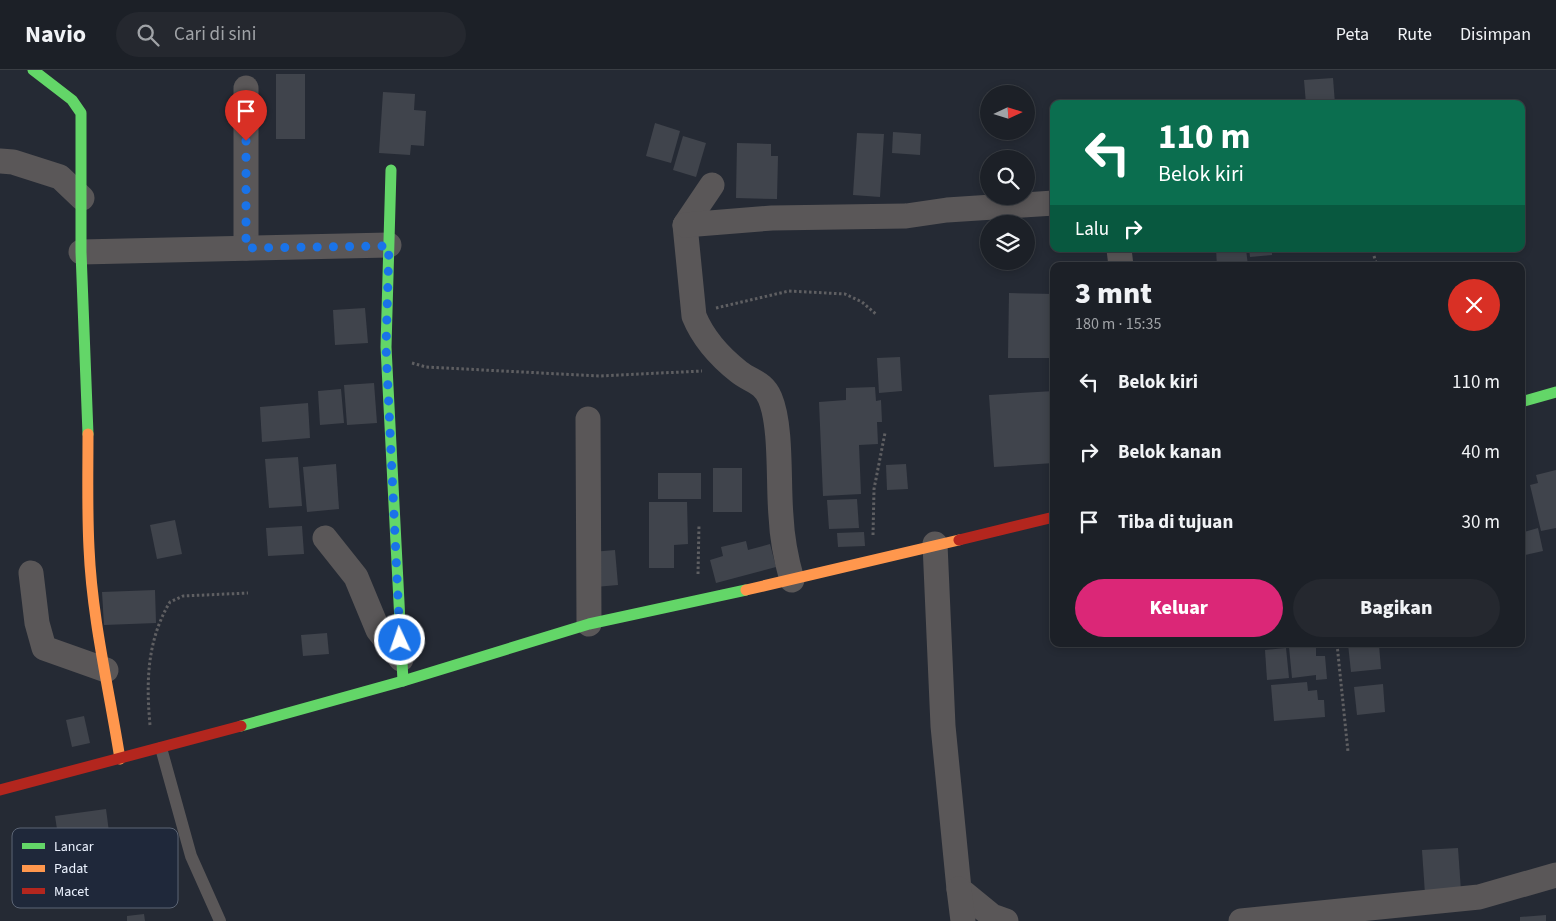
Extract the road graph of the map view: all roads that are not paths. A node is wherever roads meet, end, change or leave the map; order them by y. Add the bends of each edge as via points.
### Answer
1 (34, 70) edge
2 (246, 88) dead end
3 (0, 161) edge
4 (391, 170) dead end
5 (712, 185) dead end
6 (82, 198) junction
7 (1050, 204) edge
8 (685, 225) junction
9 (389, 246) junction
10 (246, 248) junction
11 (81, 252) junction
12 (1556, 392) edge
13 (1525, 401) edge
14 (588, 418) dead end
15 (1050, 518) edge
16 (325, 538) dead end
17 (936, 544) junction
18 (31, 573) dead end
19 (792, 580) junction
20 (589, 624) junction
21 (106, 670) junction
22 (402, 670) junction
23 (156, 750) junction
24 (120, 759) junction
25 (0, 790) edge
26 (1556, 874) edge
27 (959, 888) junction
28 (220, 921) edge
29 (963, 921) edge
30 (1006, 921) edge
31 (1241, 921) edge

1 - 6 street via 72,100 80,113
2 - 10 street
3 - 6 street via 60,177
4 - 9 street
5 - 8 street
6 - 11 street
7 - 8 street via 948,210 906,216 772,218
8 - 19 street via 694,316 700,330 740,373 760,383 771,401 777,436 784,550
9 - 10 street
9 - 22 street via 386,347
10 - 11 street
11 - 21 street via 88,409 89,549 100,651
12 - 13 street
14 - 20 street
15 - 17 street
16 - 22 street via 356,577 378,630
17 - 19 street
17 - 27 street via 943,726
18 - 21 street via 37,623 44,648
19 - 20 street
20 - 22 street
21 - 24 street
22 - 23 street
23 - 24 street
23 - 28 lane via 191,856
24 - 25 street
26 - 31 street via 1479,896
27 - 29 street
27 - 30 street via 992,916

